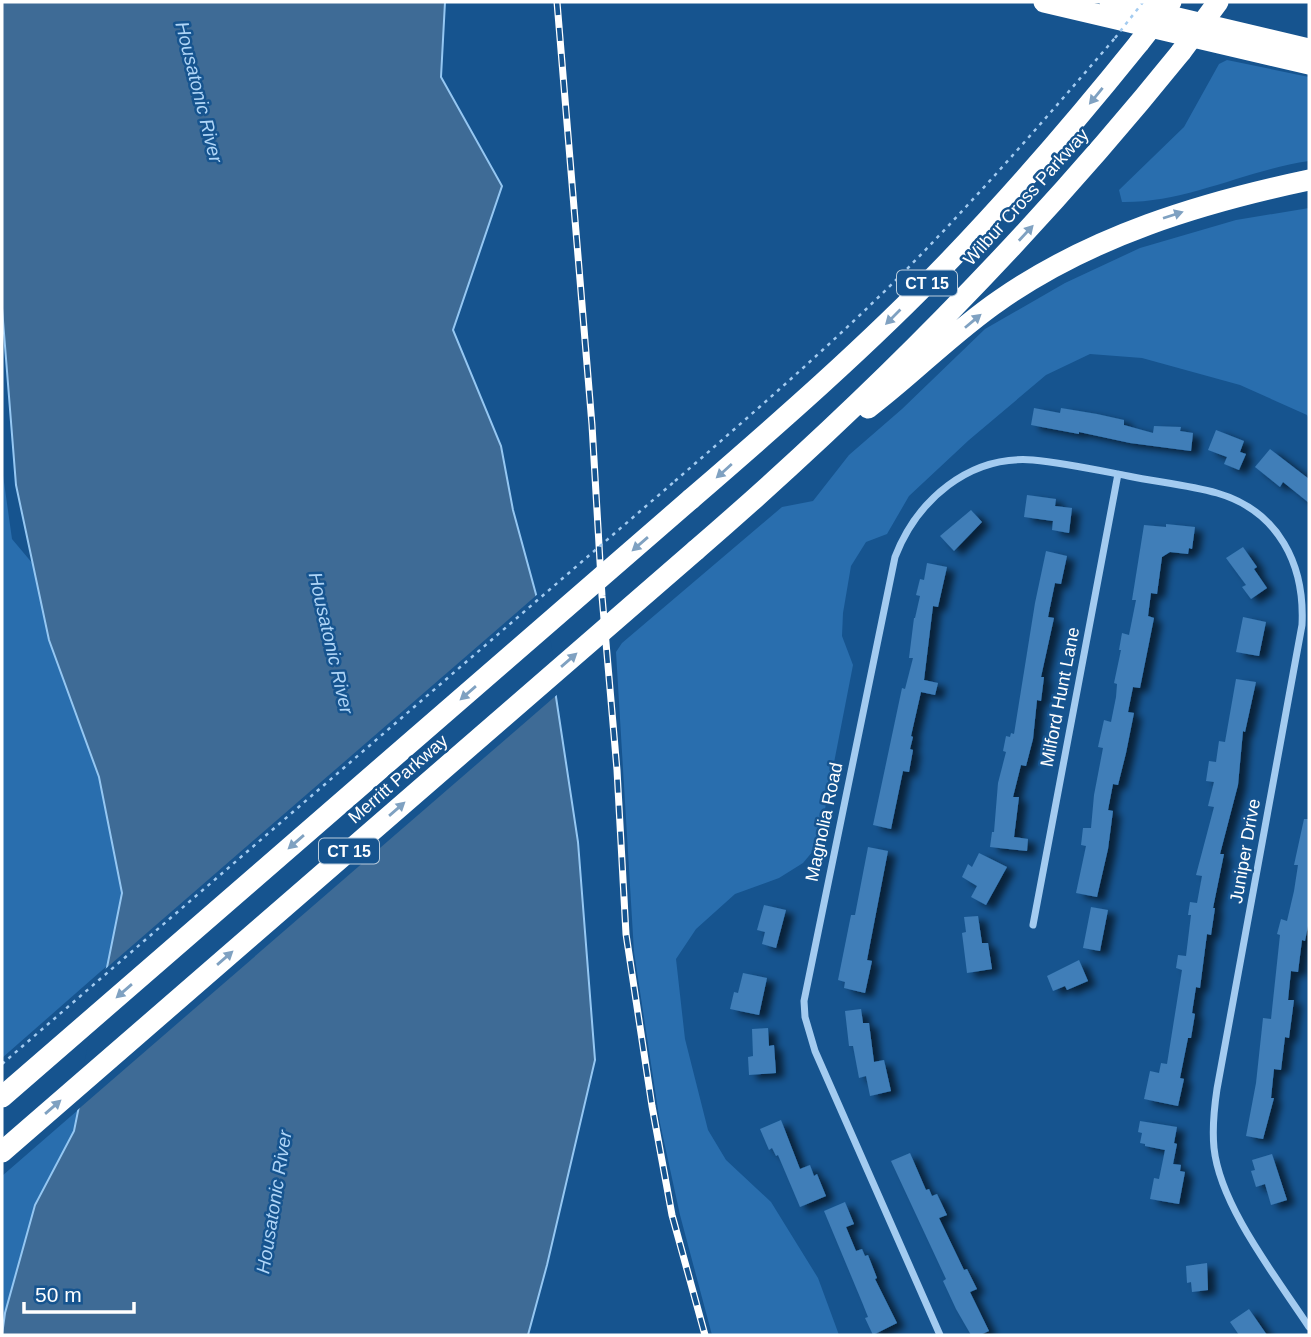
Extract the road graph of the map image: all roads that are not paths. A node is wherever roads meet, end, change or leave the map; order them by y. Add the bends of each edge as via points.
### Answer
1 (1044, 2) edge
2 (1110, 2) edge
3 (1171, 2) edge
4 (1218, 2) edge
5 (1309, 49) edge
6 (1309, 64) edge
7 (1309, 180) edge
8 (786, 471) junction
9 (1118, 474) junction
10 (691, 499) joint
11 (696, 550) joint
12 (1033, 925) dead end
13 (2, 1097) edge
14 (2, 1152) edge
15 (1309, 1327) edge
16 (940, 1335) edge

1 - 6 highway
2 - 5 highway
3 -> 10 highway, Wilbur Cross Parkway / CT 15, bridge via 1051,150 947,263 834,373
8 -> 4 highway, Wilbur Cross Parkway / CT 15, bridge via 1008,253 1080,174
8 -> 7 highway via 997,302 1048,270 1168,217
8 - 11 highway, Wilbur Cross Parkway / CT 15
9 - 12 street, Milford Hunt Lane
9 - 15 street, Juniper Drive via 1236,500 1281,538 1301,586 1302,625 1213,1130 1217,1166 1229,1201
9 - 16 street, Magnolia Road via 1033,460 981,467 949,484 923,507 895,556 804,1000 809,1034
10 -> 13 highway, Merritt Parkway / CT 15, bridge
14 -> 11 highway, Merritt Parkway / CT 15, bridge

